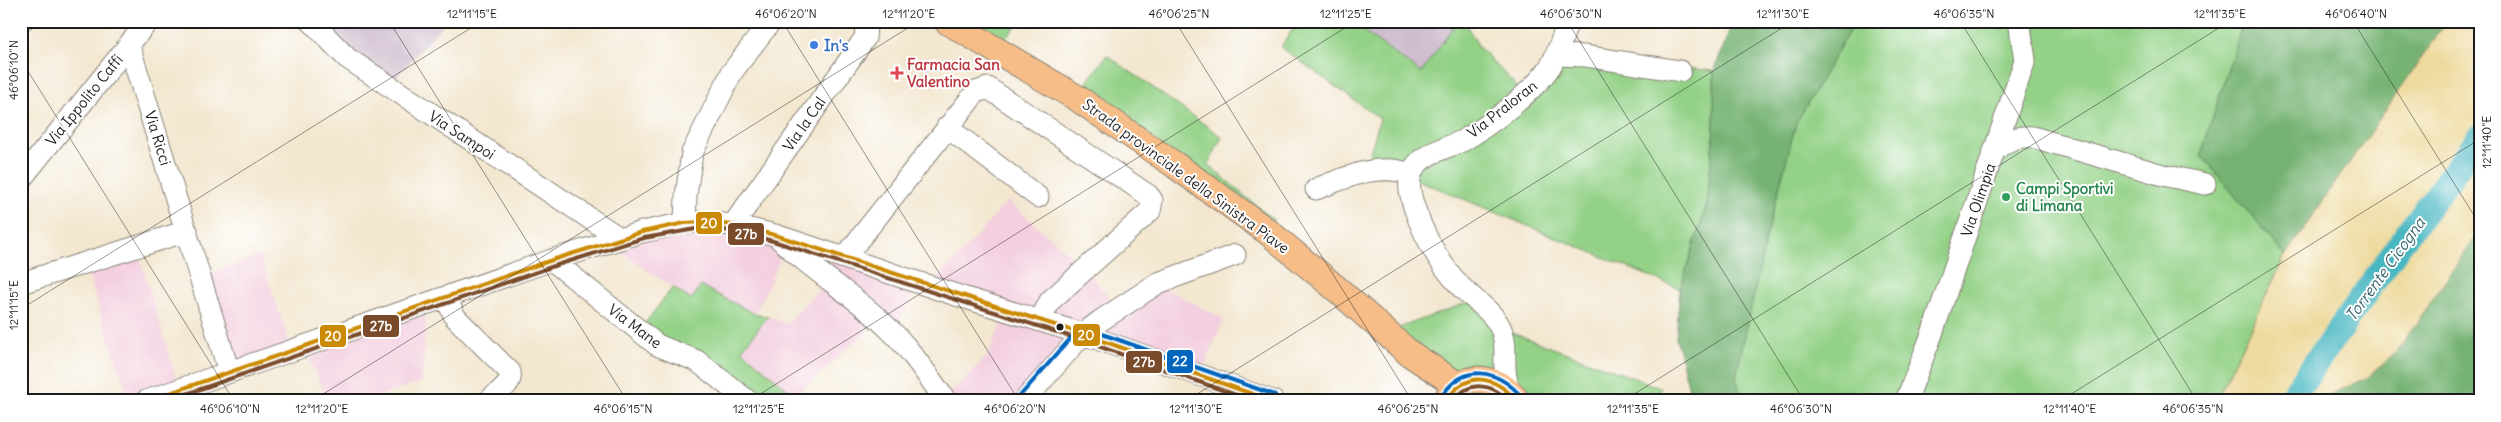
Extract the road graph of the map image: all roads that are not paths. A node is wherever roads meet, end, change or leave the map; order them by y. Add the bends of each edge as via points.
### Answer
1 (148, 21) edge
2 (312, 21) edge
3 (771, 21) edge
4 (863, 21) edge
5 (947, 21) edge
6 (1568, 21) edge
7 (2020, 21) edge
8 (129, 45) junction
9 (1556, 55) junction
10 (1680, 70) dead end
11 (948, 127) junction
12 (1996, 150) junction
13 (1411, 174) junction
14 (21, 179) edge
15 (2205, 184) dead end
16 (1316, 189) dead end
17 (1038, 197) dead end
18 (685, 223) junction
19 (732, 225) junction
20 (187, 230) junction
21 (775, 235) junction
22 (621, 239) junction
23 (1235, 255) dead end
24 (845, 257) junction
25 (552, 260) junction
26 (21, 283) edge
27 (446, 298) junction
28 (1040, 321) junction
29 (1083, 334) junction
30 (1505, 345) junction
31 (229, 372) junction
32 (1456, 392) edge
33 (1514, 396) edge
34 (146, 401) edge
35 (489, 401) edge
36 (748, 401) edge
37 (946, 401) edge
38 (1024, 401) edge
39 (1273, 401) edge
40 (1906, 401) edge

1 - 8 street, Via Ippolito Caffi
2 - 22 street, Via Sampoi via 347,58
3 - 18 street via 732,72 692,153
4 - 19 street, Via la Cal via 865,38
5 - 32 main road, Strada provinciale della Sinistra Piave via 1077,98 1267,231
6 - 9 street, Via Praloran
7 - 12 street via 2025,60
8 - 14 street, Via Ippolito Caffi
8 - 20 street, Via Ricci
9 - 10 street
9 - 13 street, Via Praloran via 1534,85 1497,117 1464,140 1423,158
11 - 17 street
11 - 24 street
11 - 28 street via 976,92 988,88 1152,200 1150,212 1050,301
12 - 15 street, Via Olimpia via 2008,140 2033,137
12 - 40 street, Via Olimpia
13 - 16 street via 1388,169 1370,171
13 - 30 street via 1410,191 1414,207 1434,250 1457,282 1495,318
18 - 19 street
18 - 22 street
19 - 21 street
20 - 26 street
20 - 31 street, Via Ricci
21 - 24 street
21 - 37 street via 808,265 885,324 910,351
22 - 25 street
23 - 29 street via 1158,283
24 - 28 street
25 - 27 street
25 - 36 street, Via Mane via 658,345 697,361
27 - 31 street
27 - 35 street via 455,317 510,372 508,383
28 - 29 street
29 - 38 street
29 - 39 street
30 - 32 street via 1496,362
30 - 33 street via 1503,369
31 - 34 street
32 - 33 main road, Strada provinciale della Sinistra Piave via 1497,382

